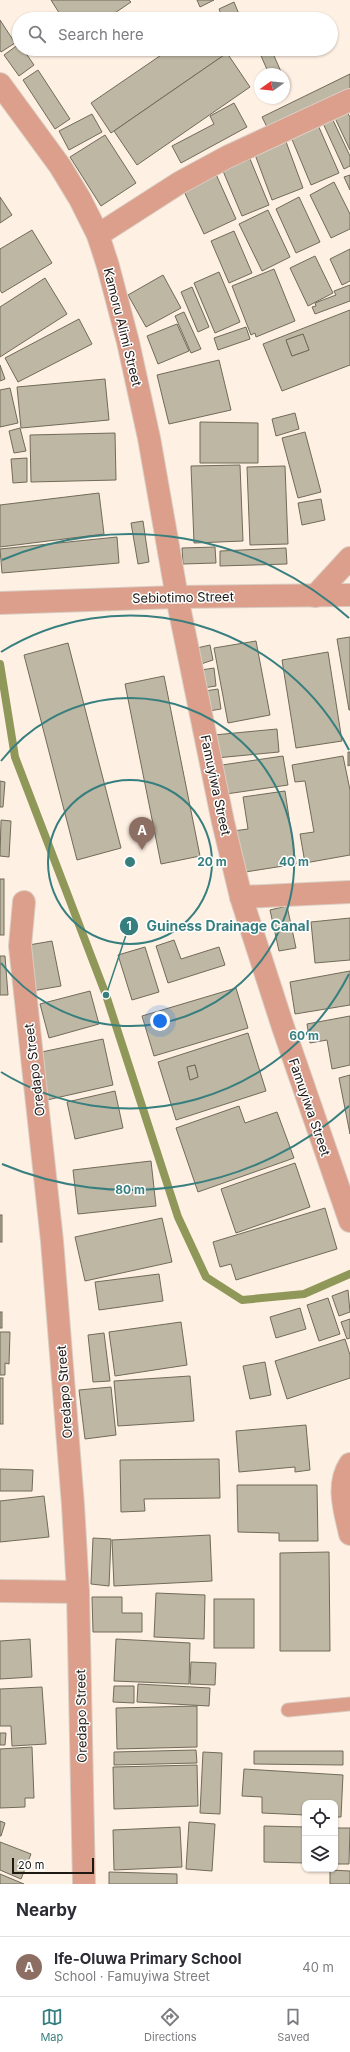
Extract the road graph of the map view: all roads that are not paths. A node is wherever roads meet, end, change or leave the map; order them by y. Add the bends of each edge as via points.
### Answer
1 (0, 84) edge
2 (350, 100) edge
3 (98, 235) junction
4 (350, 558) edge
5 (350, 595) edge
6 (315, 596) junction
7 (177, 597) junction
8 (8, 603) edge
9 (350, 892) edge
10 (241, 897) junction
11 (24, 902) dead end
12 (350, 1220) edge
13 (350, 1464) edge
14 (350, 1534) edge
15 (0, 1591) edge
16 (78, 1592) junction
17 (350, 1704) edge
18 (288, 1710) dead end
19 (84, 1884) edge

1 - 3 street, Kamoru Alimi Street via 60,166
2 - 3 street via 227,157 179,183
3 - 7 street, Kamoru Alimi Street via 128,342 149,438
4 - 6 street
5 - 6 street, Sebiotimo Street
6 - 7 street, Sebiotimo Street
7 - 8 street, Sebiotimo Street
7 - 10 street, Famuyiwa Street
9 - 10 street
10 - 12 street, Famuyiwa Street
11 - 16 street, Oredapo Street via 20,946 52,1241
13 - 14 street via 343,1479
15 - 16 street
16 - 19 street, Oredapo Street
17 - 18 lane

